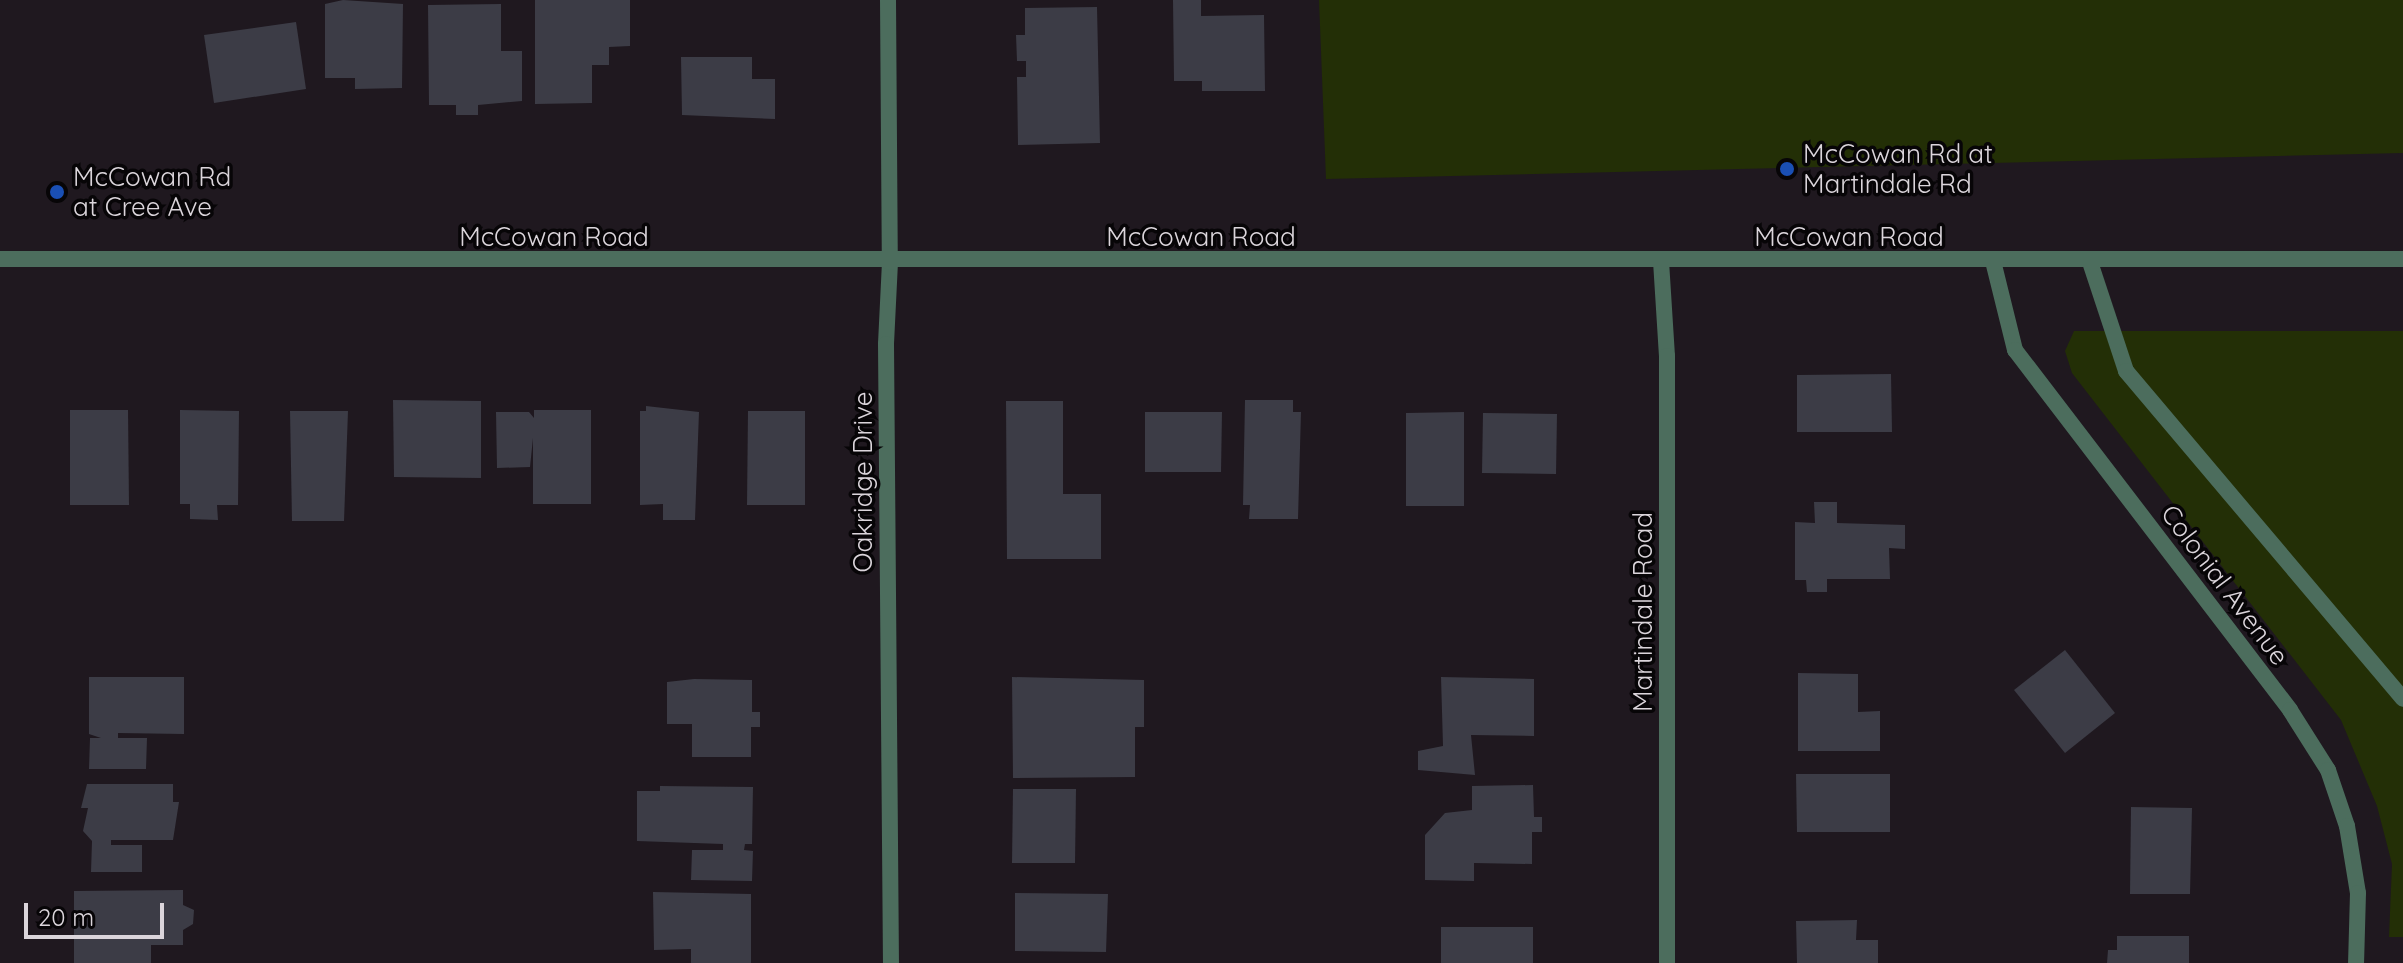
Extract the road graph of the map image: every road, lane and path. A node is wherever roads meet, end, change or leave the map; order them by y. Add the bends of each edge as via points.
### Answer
1 (888, 0) edge
2 (0, 259) edge
3 (2089, 259) junction
4 (2403, 259) edge
5 (1661, 261) junction
6 (1993, 261) junction
7 (890, 262) junction
8 (2403, 699) edge
9 (891, 963) edge
10 (1667, 963) edge
11 (2356, 963) edge

1 - 7 street, Oakridge Drive
2 - 7 street, McCowan Road
3 - 4 street, McCowan Road
3 - 6 street, McCowan Road
3 - 8 street via 2126,371
5 - 6 street, McCowan Road
5 - 7 street, McCowan Road
5 - 10 street, Martindale Road via 1667,356
6 - 11 street, Colonial Avenue via 2015,350 2290,710 2328,770 2347,826 2358,893
7 - 9 street, Oakridge Drive

